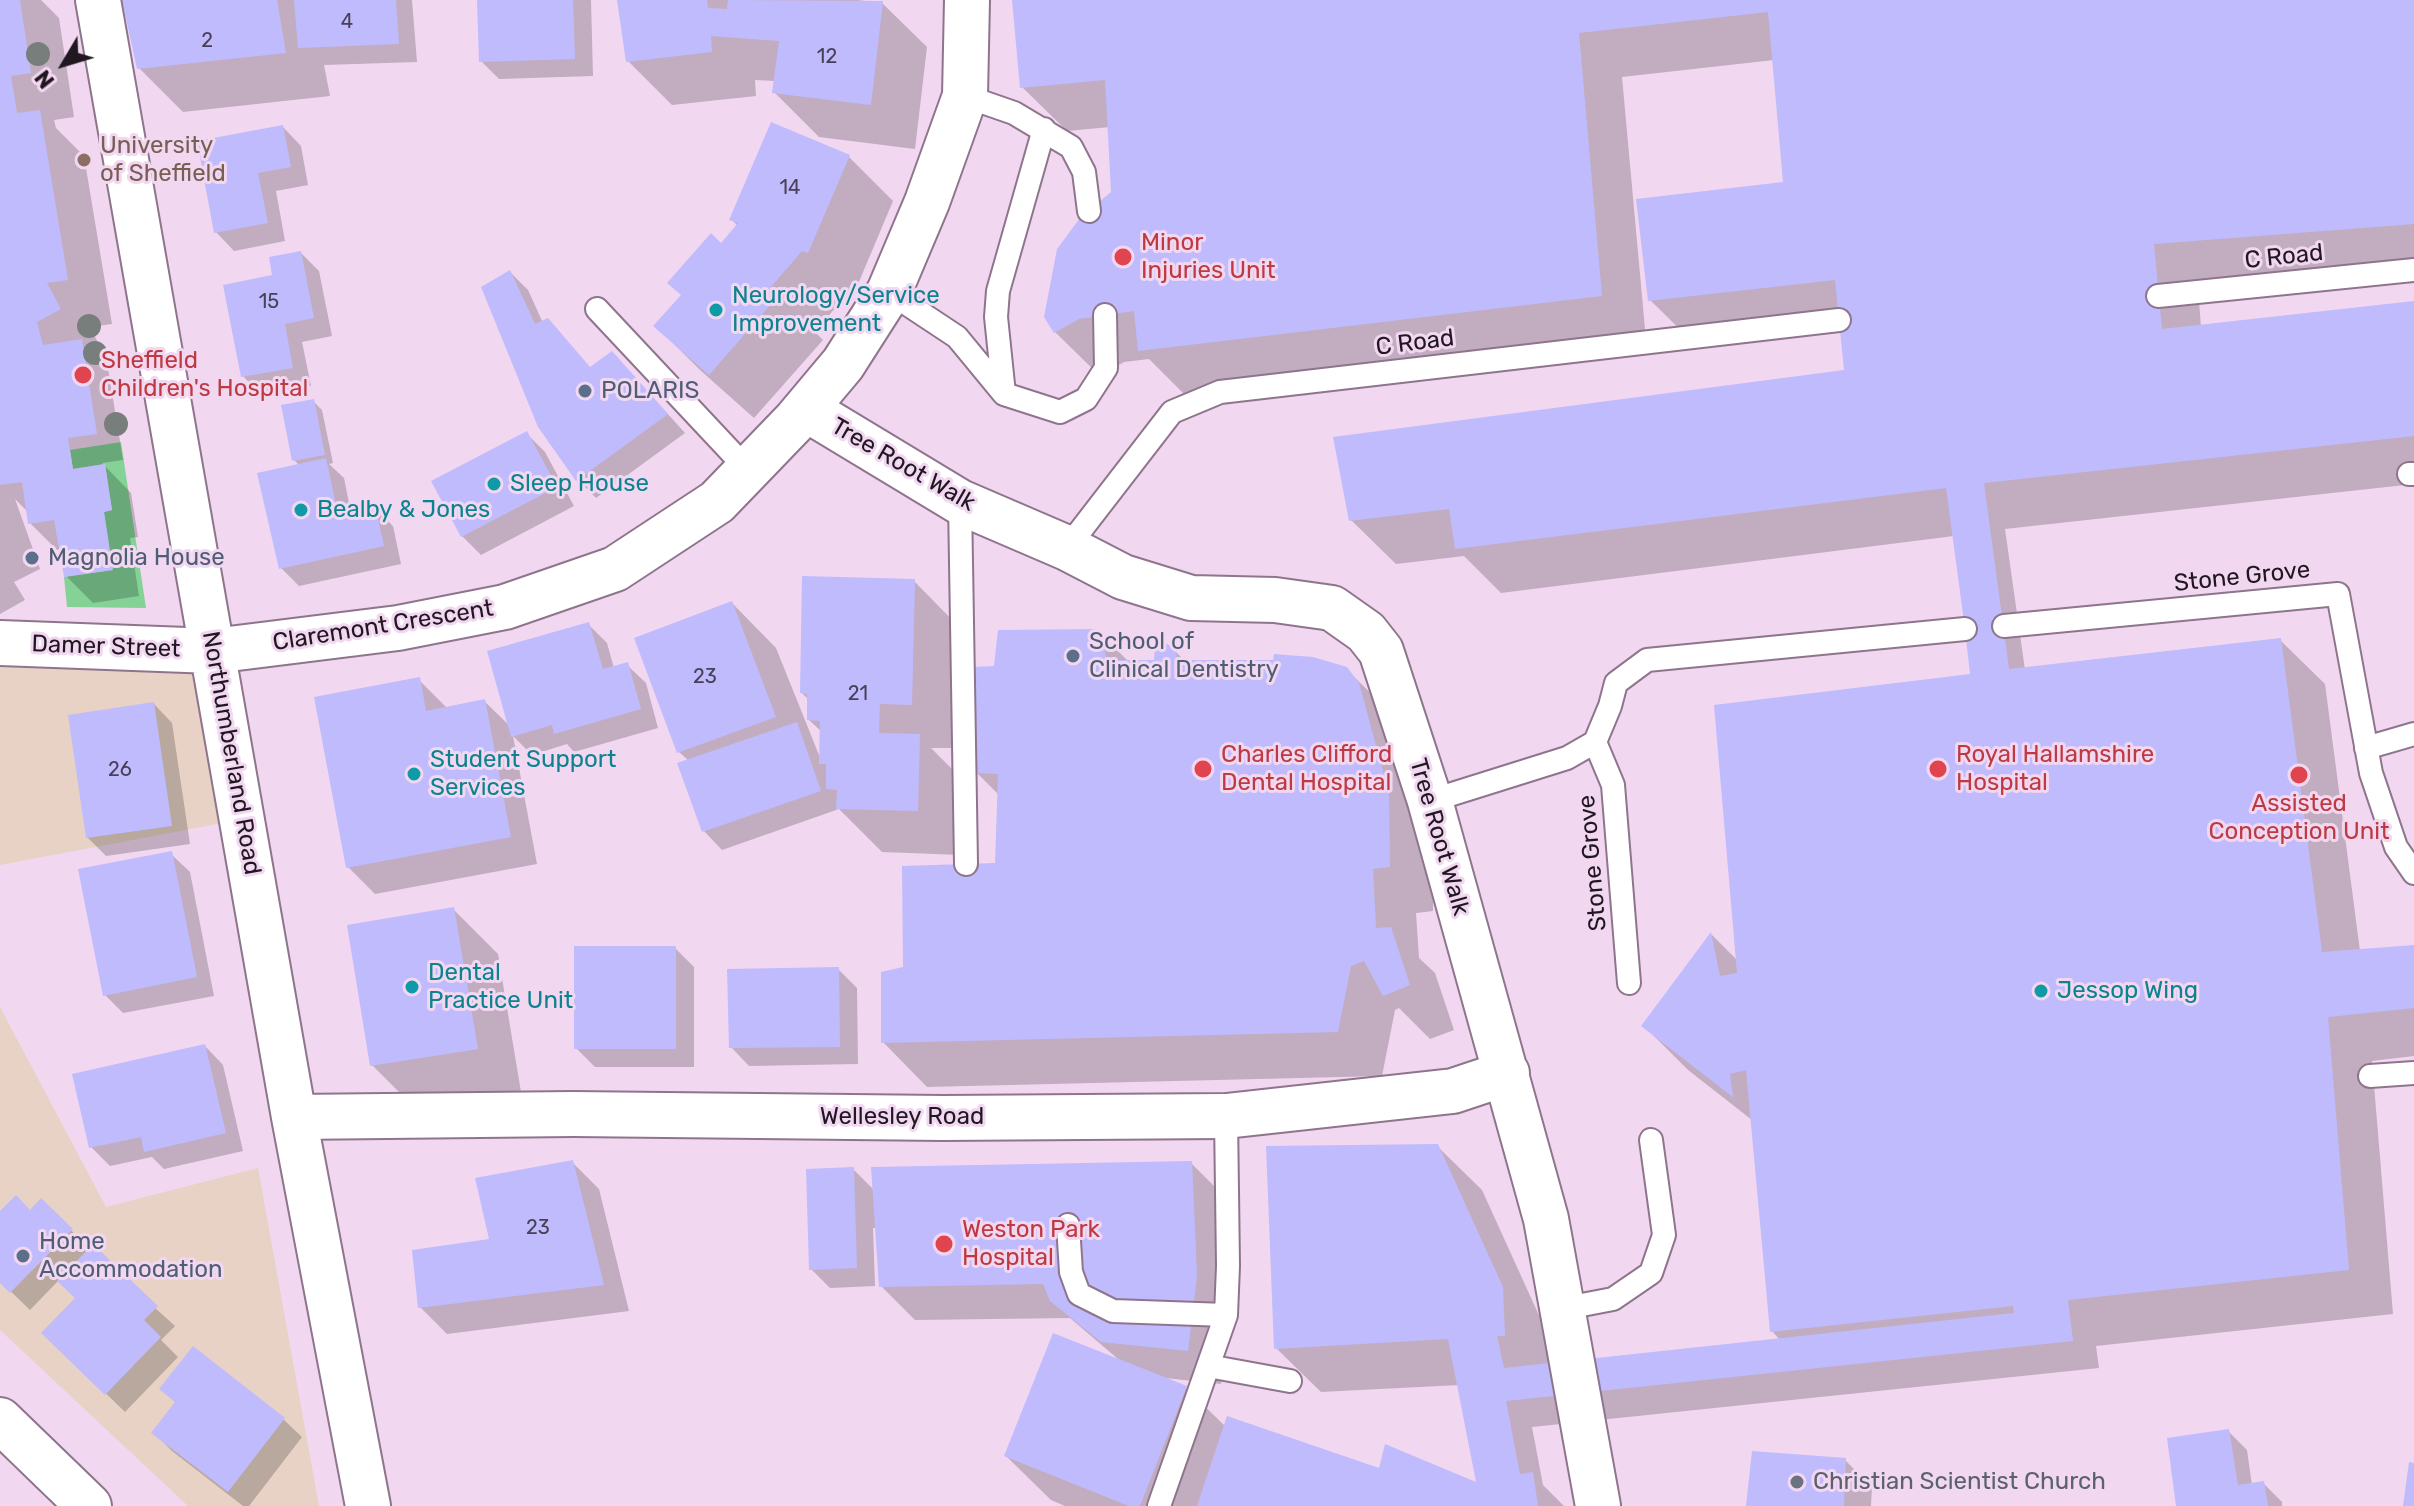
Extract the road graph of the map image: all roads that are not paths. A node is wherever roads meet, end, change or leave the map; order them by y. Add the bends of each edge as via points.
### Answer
1 (98, 0) edge
2 (967, 0) edge
3 (965, 96) junction
4 (1044, 129) junction
5 (1089, 211) dead end
6 (2414, 270) edge
7 (889, 292) junction
8 (2158, 296) dead end
9 (597, 309) dead end
10 (1105, 315) dead end
11 (1839, 320) dead end
12 (1004, 394) junction
13 (806, 409) junction
14 (748, 470) junction
15 (960, 502) junction
16 (1067, 548) junction
17 (2004, 626) dead end
18 (1965, 629) dead end
19 (0, 643) edge
20 (213, 651) junction
21 (2414, 734) edge
22 (1595, 742) junction
23 (2366, 748) junction
24 (1430, 801) junction
25 (966, 864) dead end
26 (2414, 873) edge
27 (1629, 983) dead end
28 (1507, 1073) junction
29 (2414, 1073) edge
30 (2370, 1076) dead end
31 (1226, 1116) junction
32 (294, 1117) junction
33 (1651, 1140) dead end
34 (1068, 1225) dead end
35 (1561, 1309) junction
36 (1226, 1315) junction
37 (1208, 1366) junction
38 (1290, 1381) dead end
39 (0, 1420) edge
40 (89, 1506) edge
41 (368, 1506) edge
42 (1159, 1506) edge
43 (1598, 1506) edge

1 - 20 street, Northumberland Road
2 - 3 street, Claremont Crescent
3 - 4 lane
3 - 7 street, Claremont Crescent
4 - 5 lane via 1071,147 1084,172
4 - 12 lane via 998,291
6 - 8 lane, C Road
7 - 12 lane via 957,337
7 - 13 street, Claremont Crescent via 843,364
9 - 14 lane
10 - 12 lane via 1106,368 1086,399 1060,412
11 - 16 lane, C Road via 1220,392 1172,412
13 - 14 street, Claremont Crescent
13 - 15 street, Tree Root Walk
14 - 20 street, Claremont Crescent via 717,502 615,569 505,607 398,628
15 - 16 street, Tree Root Walk
15 - 25 lane
16 - 24 street, Tree Root Walk via 1123,577 1191,598 1332,608 1366,632 1381,651
17 - 23 lane, Stone Grove via 2338,594
18 - 22 lane via 1647,660 1616,683
19 - 20 street, Damer Street
20 - 32 street, Northumberland Road
21 - 23 lane
22 - 24 lane via 1567,758
22 - 27 lane, Stone Grove via 1613,785
23 - 26 lane, Stone Grove via 2396,847
24 - 28 street, Tree Root Walk
28 - 31 street, Wellesley Road via 1453,1091
28 - 35 street, Tree Root Walk via 1546,1219
29 - 30 lane
31 - 32 street, Wellesley Road
31 - 36 lane
32 - 41 street, Northumberland Road
33 - 35 lane via 1664,1235 1651,1273 1613,1299
34 - 36 lane via 1071,1272 1079,1294 1113,1311
35 - 43 street, Tree Root Walk
36 - 37 lane
37 - 38 lane
37 - 42 lane
39 - 40 street

